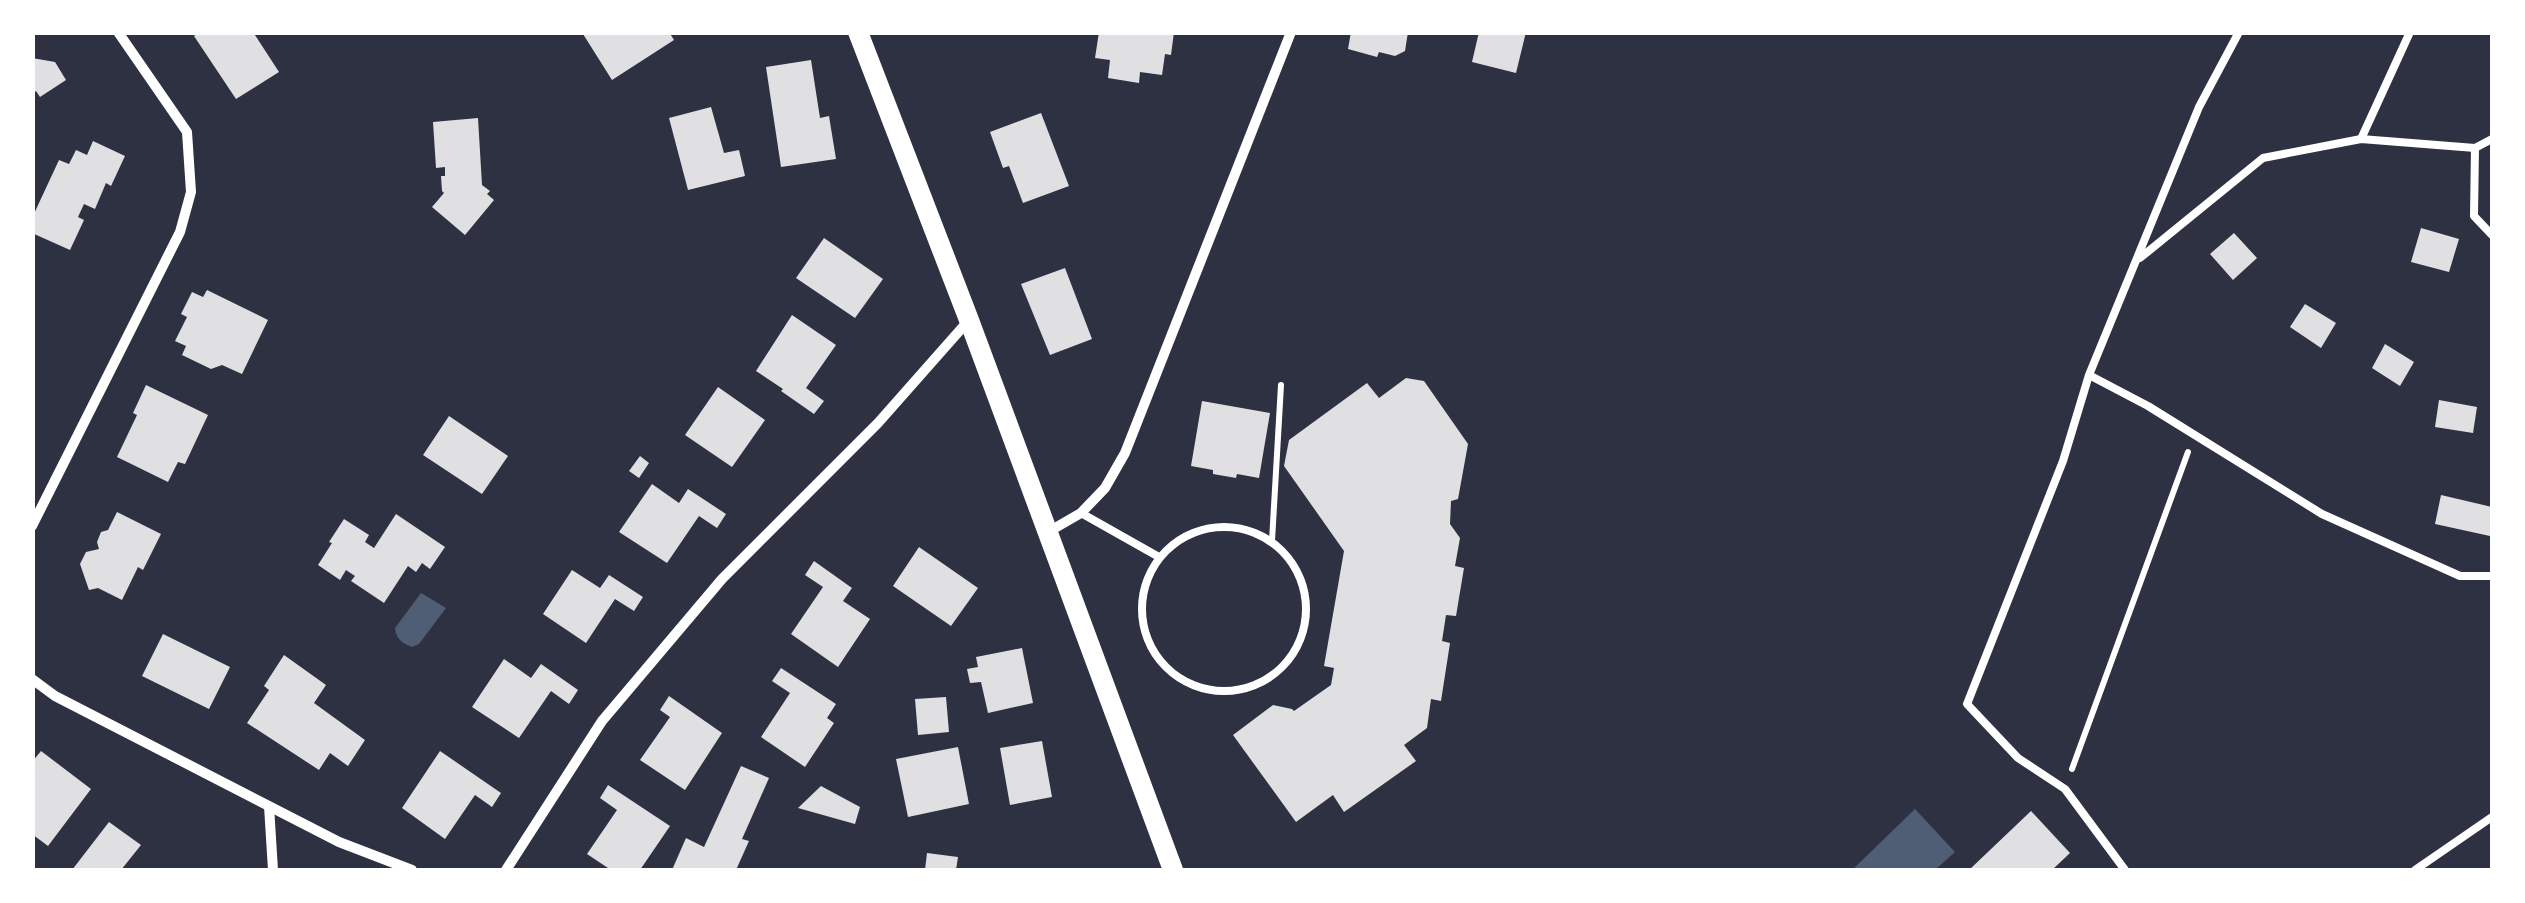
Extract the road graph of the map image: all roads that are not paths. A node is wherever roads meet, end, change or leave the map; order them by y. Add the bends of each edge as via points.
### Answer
1 (118, 32) edge
2 (858, 32) edge
3 (1290, 32) edge
4 (2238, 32) edge
5 (2410, 32) edge
6 (2361, 139) junction
7 (2492, 139) edge
8 (2475, 148) junction
9 (2492, 235) edge
10 (2137, 261) junction
11 (969, 320) junction
12 (2089, 375) junction
13 (1081, 513) junction
14 (32, 526) edge
15 (1048, 532) junction
16 (1160, 557) junction
17 (2492, 576) edge
18 (32, 679) edge
19 (268, 806) junction
20 (2492, 817) edge
21 (273, 870) edge
22 (412, 870) edge
23 (506, 870) edge
24 (1173, 870) edge
25 (2125, 870) edge
26 (2416, 870) edge

1 - 14 street via 186,132 191,192 180,232
2 - 11 main road
3 - 13 street via 1125,453
4 - 10 lane via 2199,106
5 - 6 lane
6 - 8 lane
6 - 10 lane via 2264,158
7 - 8 lane
8 - 9 lane via 2474,216
10 - 12 lane
11 - 15 main road
11 - 23 street via 878,423 722,579 614,706
12 - 17 lane via 2322,514 2460,576
12 - 25 lane via 2063,461 1967,704 2018,758 2065,789
13 - 15 street
13 - 16 lane
15 - 24 main road
16 - 16 lane via 1183,537 1214,527 1246,529 1272,541 1290,559 1307,600 1294,653 1260,684 1231,692 1180,678 1148,644 1142,616 1143,592
18 - 19 street
19 - 21 street
19 - 22 street
20 - 26 lane

